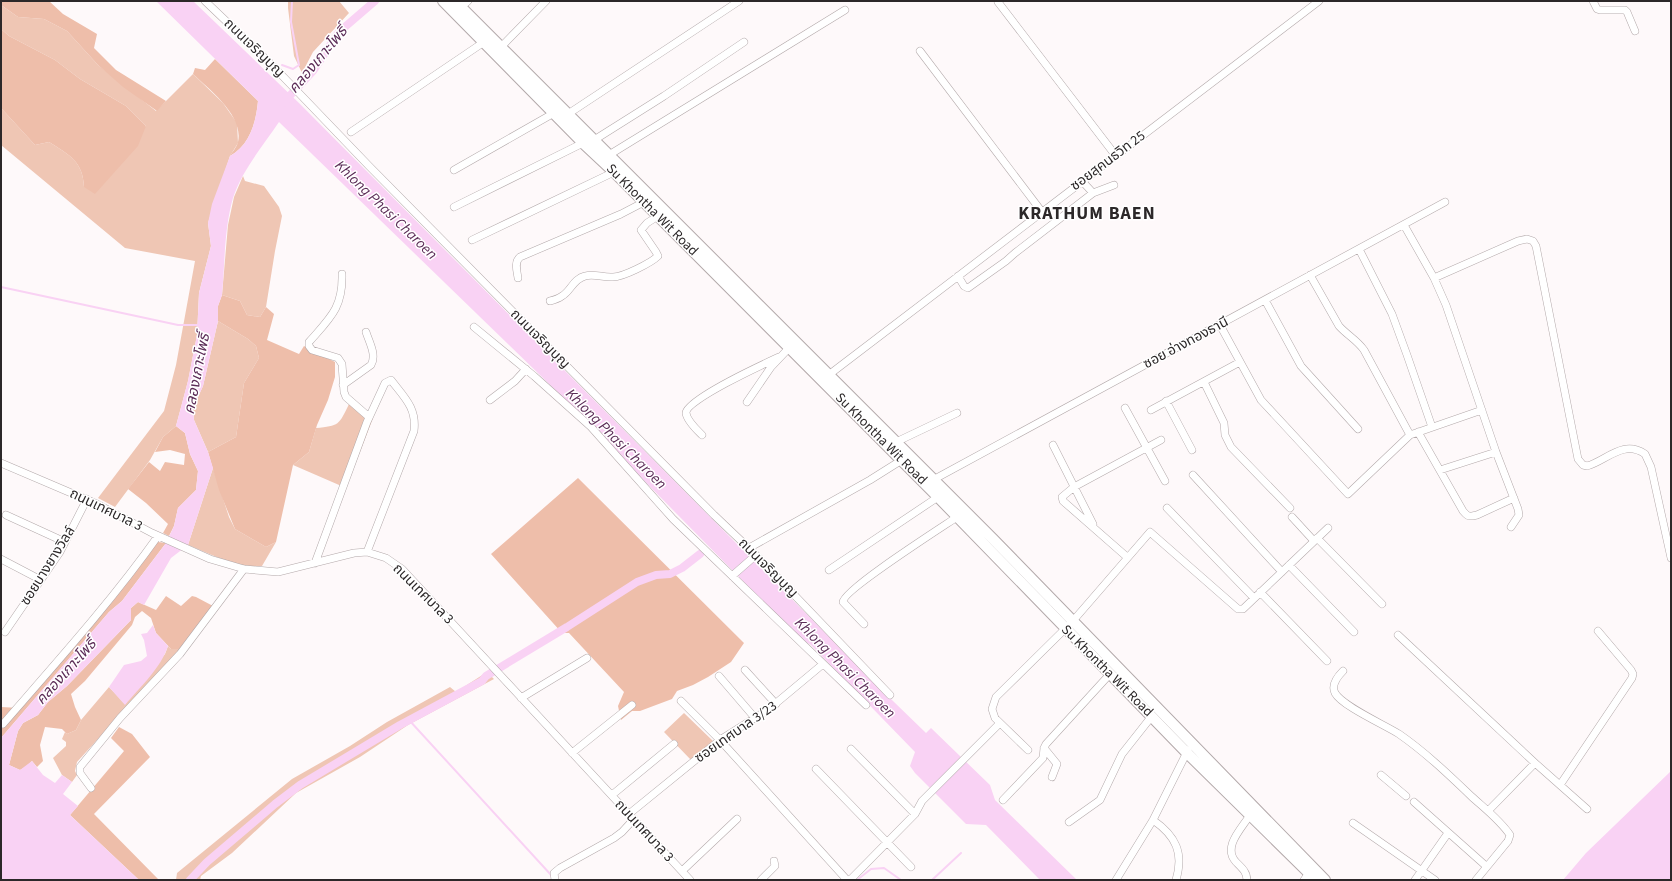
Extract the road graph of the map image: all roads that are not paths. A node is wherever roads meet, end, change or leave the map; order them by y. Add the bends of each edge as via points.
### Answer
1 (205, 1) edge
2 (443, 1) edge
3 (546, 1) edge
4 (740, 1) edge
5 (1319, 1) edge
6 (1593, 1) edge
7 (998, 2) edge
8 (461, 3) edge
9 (845, 10) dead end
10 (1635, 31) dead end
11 (484, 42) junction
12 (744, 42) dead end
13 (501, 47) junction
14 (920, 51) dead end
15 (554, 114) junction
16 (568, 114) junction
17 (351, 132) dead end
18 (594, 139) junction
19 (584, 144) junction
20 (609, 155) junction
21 (1116, 156) junction
22 (454, 170) dead end
23 (614, 172) junction
24 (1082, 181) junction
25 (1114, 185) dead end
26 (1093, 193) junction
27 (644, 202) junction
28 (1445, 202) dead end
29 (454, 207) dead end
30 (1042, 212) junction
31 (658, 216) junction
32 (1404, 225) junction
33 (472, 240) dead end
34 (1359, 249) junction
35 (342, 274) dead end
36 (958, 276) junction
37 (1310, 276) junction
38 (518, 278) dead end
39 (1434, 278) junction
40 (1265, 300) junction
41 (550, 301) dead end
42 (1220, 324) junction
43 (474, 327) dead end
44 (366, 332) dead end
45 (789, 348) junction
46 (779, 357) junction
47 (1240, 362) junction
48 (526, 369) junction
49 (825, 377) junction
50 (1204, 382) junction
51 (343, 385) junction
52 (490, 400) dead end
53 (1166, 401) junction
54 (747, 402) dead end
55 (1125, 408) dead end
56 (1151, 410) dead end
57 (1482, 410) junction
58 (957, 413) dead end
59 (369, 417) junction
60 (1432, 427) junction
61 (1358, 429) dead end
62 (1418, 432) junction
63 (702, 435) dead end
64 (1410, 436) junction
65 (1161, 440) dead end
66 (896, 442) junction
67 (1053, 445) dead end
68 (1147, 448) junction
69 (1192, 450) dead end
70 (1496, 452) junction
71 (905, 458) junction
72 (1, 463) edge
73 (1440, 470) junction
74 (1193, 475) dead end
75 (1165, 481) dead end
76 (930, 482) junction
77 (1074, 487) junction
78 (938, 496) junction
79 (1514, 498) junction
80 (87, 499) junction
81 (1167, 508) dead end
82 (1290, 508) dead end
83 (961, 514) junction
84 (6, 515) dead end
85 (1292, 517) dead end
86 (1511, 527) dead end
87 (1095, 528) junction
88 (1328, 528) dead end
89 (161, 537) junction
90 (1316, 539) junction
91 (65, 542) junction
92 (749, 548) junction
93 (367, 552) junction
94 (755, 556) junction
95 (1127, 557) junction
96 (1671, 558) edge
97 (1, 559) edge
98 (316, 563) junction
99 (1289, 565) junction
100 (244, 569) junction
101 (829, 570) dead end
102 (1282, 572) junction
103 (733, 575) junction
104 (41, 580) junction
105 (1260, 592) junction
106 (1254, 598) junction
107 (1382, 604) dead end
108 (864, 624) dead end
109 (1068, 625) junction
110 (1598, 631) dead end
111 (5, 632) dead end
112 (1354, 632) dead end
113 (1398, 635) dead end
114 (587, 658) dead end
115 (1327, 661) dead end
116 (823, 664) junction
117 (745, 670) dead end
118 (1343, 671) dead end
119 (1110, 674) junction
120 (719, 676) dead end
121 (890, 695) dead end
122 (521, 698) junction
123 (681, 701) dead end
124 (776, 704) junction
125 (632, 705) dead end
126 (866, 705) dead end
127 (1152, 716) junction
128 (755, 718) junction
129 (1000, 723) junction
130 (3, 724) dead end
131 (720, 740) junction
132 (1192, 742) junction
133 (674, 744) dead end
134 (1044, 748) junction
135 (851, 749) dead end
136 (1028, 750) dead end
137 (572, 753) junction
138 (1187, 753) junction
139 (1535, 763) junction
140 (816, 769) dead end
141 (1381, 775) dead end
142 (1052, 777) dead end
143 (1220, 778) junction
144 (1560, 785) junction
145 (91, 788) dead end
146 (612, 795) junction
147 (1406, 796) dead end
148 (1003, 800) dead end
149 (1414, 802) dead end
150 (1586, 809) dead end
151 (1488, 811) junction
152 (915, 814) junction
153 (1250, 815) junction
154 (631, 816) junction
155 (736, 819) dead end
156 (1153, 820) junction
157 (1069, 822) dead end
158 (1353, 823) dead end
159 (1448, 833) junction
160 (887, 842) junction
161 (774, 861) dead end
162 (1486, 866) junction
163 (910, 867) dead end
164 (682, 871) junction
165 (1421, 871) junction
166 (1308, 873) edge
167 (555, 880) edge
168 (690, 880) edge
169 (761, 880) edge
170 (848, 880) edge
171 (1116, 880) edge
172 (1176, 880) edge
173 (1247, 880) edge
174 (1316, 880) edge
175 (1325, 880) edge
176 (1415, 880) edge
177 (1435, 880) edge
178 (1476, 880) edge

1 - 92 street, ถนนเจริญบุญ via 270,63 708,510
2 - 11 main road, Su Khontha Wit Road
3 - 13 street
4 - 16 street
5 - 21 street, ซอยสุคนธวิท 25
6 - 10 street via 1600,10 1625,10
7 - 21 street
8 - 13 main road, Su Khontha Wit Road
9 - 20 street
11 - 15 main road, Su Khontha Wit Road
11 - 17 street
12 - 18 street
13 - 16 main road, Su Khontha Wit Road
14 - 30 street
15 - 19 main road, Su Khontha Wit Road
15 - 22 street
16 - 18 main road, Su Khontha Wit Road
18 - 19 street
18 - 20 main road, Su Khontha Wit Road
19 - 23 main road, Su Khontha Wit Road
19 - 29 street
20 - 49 main road, Su Khontha Wit Road
21 - 24 street, ซอยสุคนธวิท 25
23 - 27 main road, Su Khontha Wit Road
23 - 33 street
24 - 26 street
24 - 30 street, ซอยสุคนธวิท 25
25 - 26 street
26 - 36 street via 968,288
27 - 31 main road, Su Khontha Wit Road
27 - 38 street via 520,257 516,264
28 - 32 street, ซอย อ่างทองธานี
30 - 36 street, ซอยสุคนธวิท 25
31 - 41 street via 641,230 658,256 616,277 585,276 572,284 562,296
31 - 45 main road, Su Khontha Wit Road
32 - 34 street, ซอย อ่างทองธานี
32 - 39 street
34 - 37 street, ซอย อ่างทองธานี
34 - 60 street via 1392,314
35 - 51 street via 339,302 331,317 309,342 309,346 312,350 341,361
36 - 49 street, ซอยสุคนธวิท 25
37 - 40 street, ซอย อ่างทองธานี
37 - 64 street via 1339,326 1359,342 1364,350
39 - 57 street
39 - 96 street via 1518,241 1533,240 1578,459 1587,466 1610,453 1619,451 1636,450 1645,454 1651,467
40 - 42 street, ซอย อ่างทองธานี
40 - 61 street via 1301,366
42 - 47 street
42 - 76 street, ซอย อ่างทองธานี
43 - 48 street
44 - 51 street via 373,352 373,361
45 - 46 street
45 - 49 main road, Su Khontha Wit Road
46 - 54 street
46 - 63 street via 716,389 687,408 688,418
47 - 50 street
47 - 64 street via 1267,408 1348,494
48 - 52 street
48 - 103 street via 591,427 658,504
49 - 66 main road, Su Khontha Wit Road
49 - 71 main road, Su Khontha Wit Road
50 - 53 street
50 - 82 street via 1224,423 1225,435 1231,447
51 - 59 street via 346,397
53 - 56 street
53 - 69 street
55 - 68 street
57 - 60 street
57 - 70 street
58 - 66 street
59 - 93 street via 385,383 391,380 412,408 415,423
59 - 98 street
60 - 62 street
62 - 64 street
62 - 73 street
65 - 68 street
66 - 71 main road, Su Khontha Wit Road
67 - 77 street
68 - 75 street
68 - 77 street
70 - 73 street
70 - 79 street
71 - 76 main road, Su Khontha Wit Road
71 - 92 street
72 - 80 street, ถนนเทศบาล 3
73 - 79 street via 1467,516 1477,515
74 - 102 street
76 - 78 main road, Su Khontha Wit Road
76 - 83 main road, Su Khontha Wit Road
77 - 87 street
77 - 87 street via 1062,499
78 - 83 main road, Su Khontha Wit Road
78 - 101 street
79 - 86 street via 1519,515
80 - 89 street, ถนนเทศบาล 3
80 - 91 street, ซอยบางยางวิลล์
81 - 106 street
83 - 108 street via 844,598 843,602
83 - 109 main road, Su Khontha Wit Road
84 - 91 street
85 - 90 street
87 - 95 street
88 - 90 street
89 - 100 street, ถนนเทศบาล 3 via 210,559
89 - 130 street
90 - 99 street
90 - 107 street
91 - 104 street, ซอยบางยางวิลล์
92 - 94 street, ถนนเจริญบุญ
93 - 98 street, ถนนเทศบาล 3 via 354,552
93 - 122 street, ถนนเทศบาล 3 via 386,558 402,569
94 - 103 street
94 - 121 street, ถนนเจริญบุญ
95 - 106 street via 1150,532 1238,609 1243,609
95 - 109 street
97 - 104 street
98 - 100 street, ถนนเทศบาล 3 via 278,572
99 - 102 street
99 - 112 street
100 - 145 street via 180,654 120,718 80,767 80,773
102 - 105 street
103 - 116 street
104 - 111 street, ซอยบางยางวิลล์
105 - 106 street
105 - 115 street
109 - 119 main road, Su Khontha Wit Road
109 - 129 street via 996,697 993,713
109 - 132 main road, Su Khontha Wit Road
110 - 144 street via 1633,674
113 - 139 street
114 - 122 street
116 - 124 street, ซอยเทศบาล 3/23
116 - 126 street
117 - 124 street
118 - 151 street via 1334,684 1337,696 1428,756
119 - 127 main road, Su Khontha Wit Road
119 - 134 street
120 - 128 street
122 - 137 street, ถนนเทศบาล 3
123 - 131 street
124 - 128 street, ซอยเทศบาล 3/23
125 - 137 street
127 - 138 main road, Su Khontha Wit Road
127 - 157 street via 1122,754 1100,800
128 - 131 street, ซอยเทศบาล 3/23
129 - 136 street
129 - 152 street via 922,801
131 - 154 street, ซอยเทศบาล 3/23
131 - 170 street
132 - 138 street
132 - 143 main road, Su Khontha Wit Road
133 - 146 street
134 - 142 street via 1057,764
134 - 148 street via 1043,758
135 - 152 street
137 - 146 street, ถนนเทศบาล 3
138 - 143 main road, Su Khontha Wit Road
138 - 156 street
139 - 144 street
139 - 151 street
140 - 160 street
141 - 147 street
143 - 153 main road, Su Khontha Wit Road
143 - 166 main road, Su Khontha Wit Road
144 - 150 street
146 - 154 street, ถนนเทศบาล 3
149 - 159 street
151 - 162 street via 1510,835 1508,841
152 - 160 street
153 - 166 main road, Su Khontha Wit Road
153 - 173 street via 1234,839 1230,851 1244,870
154 - 164 street, ถนนเทศบาล 3
154 - 167 street, ซอยเทศบาล 3/23 via 622,832 560,868 554,874
155 - 164 street
156 - 171 street
156 - 172 street via 1178,849 1180,860
158 - 165 street
159 - 162 street
159 - 165 street
160 - 163 street
160 - 170 street
161 - 169 street via 774,866
162 - 178 street
164 - 168 street, ถนนเทศบาล 3
165 - 176 street
165 - 177 street
166 - 174 main road, Su Khontha Wit Road
166 - 175 main road, Su Khontha Wit Road

